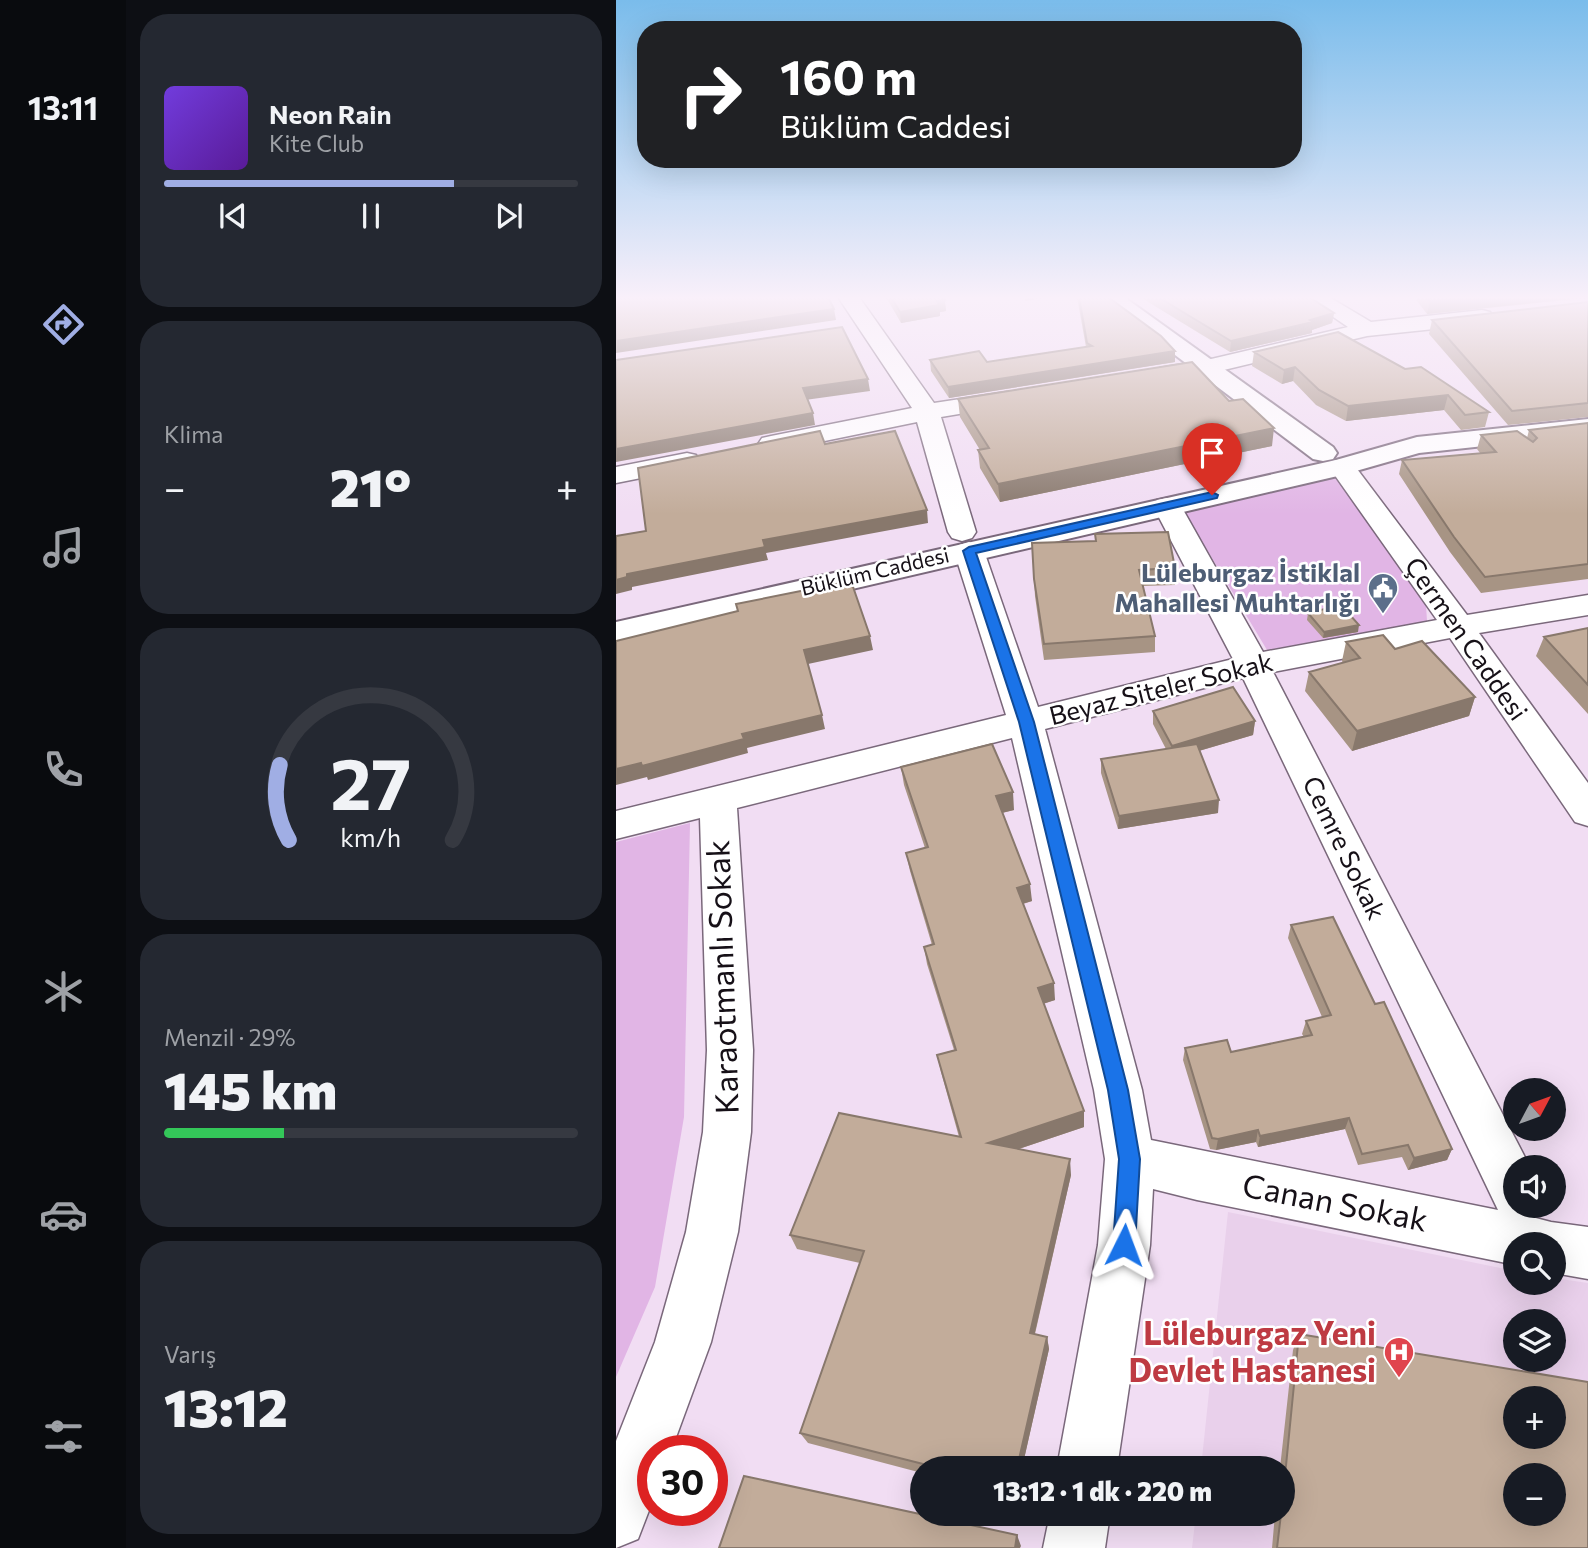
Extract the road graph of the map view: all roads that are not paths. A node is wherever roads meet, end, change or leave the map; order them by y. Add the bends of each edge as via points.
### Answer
1 (897, 369) edge
2 (1193, 369) edge
3 (1210, 369) edge
4 (1140, 378) edge
5 (1033, 395) edge
6 (1588, 410) edge
7 (926, 412) junction
8 (1588, 427) edge
9 (751, 448) edge
10 (710, 456) edge
11 (1332, 460) junction
12 (616, 475) edge
13 (1167, 506) junction
14 (966, 541) junction
15 (1588, 605) edge
16 (616, 612) edge
17 (1457, 627) junction
18 (616, 633) edge
19 (1254, 665) junction
20 (1026, 722) junction
21 (718, 798) junction
22 (1588, 812) edge
23 (616, 825) edge
24 (1130, 1159) junction
25 (1503, 1167) edge
26 (1503, 1236) edge
27 (1566, 1249) edge
28 (1588, 1253) edge
29 (1089, 1456) edge
30 (616, 1517) edge
31 (1078, 1526) edge
32 (1074, 1548) edge

1 - 7 street
2 - 4 street
3 - 11 main road, Çermen Caddesi
5 - 7 street
6 - 11 main road, Büklüm Caddesi via 1401,429
7 - 9 street
7 - 14 street
8 - 11 main road, Büklüm Caddesi
10 - 12 street
11 - 13 main road, Büklüm Caddesi
11 - 14 main road, Büklüm Caddesi
11 - 17 street, Çermen Caddesi via 1397,539
13 - 14 main road, Büklüm Caddesi
13 - 19 street, Cemre Sokak
14 - 16 main road, Büklüm Caddesi
14 - 18 main road, Büklüm Caddesi
14 - 20 street
15 - 17 street, Beyaz Siteler Sokak
17 - 19 street, Beyaz Siteler Sokak
17 - 22 street, Çermen Caddesi
19 - 20 street, Beyaz Siteler Sokak
19 - 25 street, Cemre Sokak
20 - 21 street, Beyaz Siteler Sokak
20 - 24 street via 1118,1090
21 - 23 street, Beyaz Siteler Sokak
21 - 30 street, Karaotmanlı Sokak via 730,1050 727,1132 712,1232 683,1342
24 - 26 street, Canan Sokak
24 - 29 street via 1124,1245
27 - 28 street
31 - 32 street

